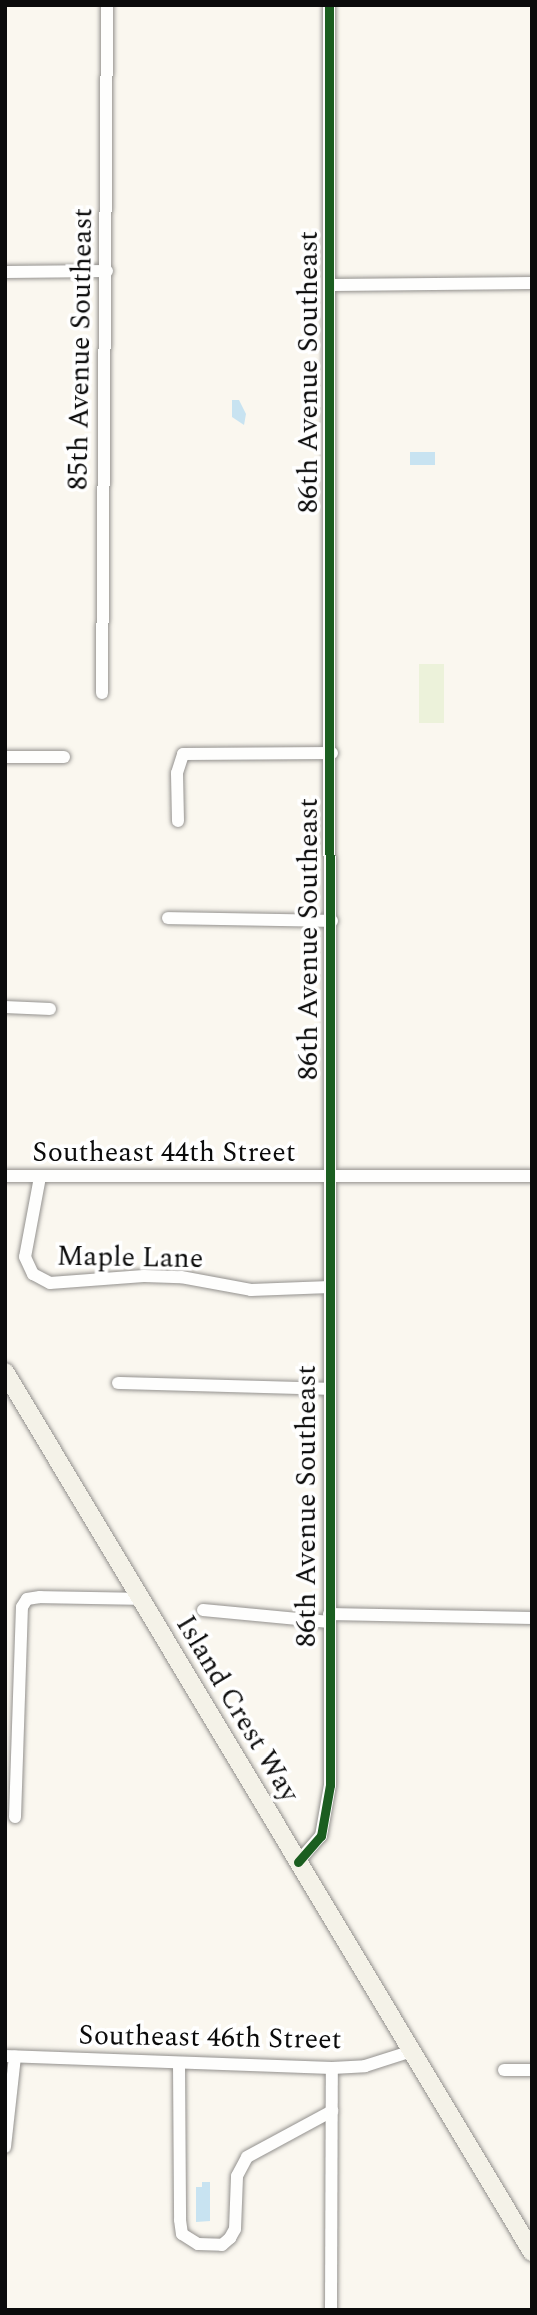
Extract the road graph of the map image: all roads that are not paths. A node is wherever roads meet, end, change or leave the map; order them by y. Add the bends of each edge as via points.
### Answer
1 (107, 5) edge
2 (329, 5) edge
3 (107, 271) junction
4 (5, 272) edge
5 (532, 283) edge
6 (332, 285) junction
7 (102, 693) dead end
8 (332, 753) junction
9 (5, 757) edge
10 (64, 757) dead end
11 (178, 821) dead end
12 (167, 918) dead end
13 (332, 921) junction
14 (5, 1007) edge
15 (50, 1009) dead end
16 (5, 1176) edge
17 (532, 1176) edge
18 (40, 1177) junction
19 (331, 1178) junction
20 (330, 1287) junction
21 (5, 1372) edge
22 (118, 1383) dead end
23 (329, 1389) junction
24 (142, 1599) junction
25 (203, 1610) dead end
26 (329, 1618) junction
27 (532, 1618) edge
28 (15, 1817) dead end
29 (298, 1862) junction
30 (412, 2051) junction
31 (10, 2056) edge
32 (178, 2064) junction
33 (332, 2068) junction
34 (504, 2070) dead end
35 (532, 2070) edge
36 (331, 2111) junction
37 (5, 2147) edge
38 (532, 2252) edge
39 (331, 2310) edge

1 - 3 street, 85th Avenue Southeast
2 - 6 street, 86th Avenue Southeast
3 - 4 street
3 - 7 street, 85th Avenue Southeast
5 - 6 street
6 - 8 street, 86th Avenue Southeast
8 - 11 street via 183,754 177,773
8 - 13 street, 86th Avenue Southeast
9 - 10 street
12 - 13 street
13 - 19 street, 86th Avenue Southeast
14 - 15 street
16 - 18 street, Southeast 44th Street
17 - 19 street, Southeast 44th Street
18 - 19 street, Southeast 44th Street
18 - 20 street, Maple Lane via 25,1257 33,1274 50,1283 144,1276 251,1290
19 - 20 street, 86th Avenue Southeast
20 - 23 street, 86th Avenue Southeast
21 - 24 main road, Island Crest Way
22 - 23 street
23 - 26 street, 86th Avenue Southeast
24 - 28 street via 40,1597 27,1599 22,1606
24 - 29 main road, Island Crest Way
25 - 26 street
26 - 27 street
26 - 29 street, 86th Avenue Southeast via 329,1812 313,1850
29 - 30 main road, Island Crest Way
30 - 33 street, Southeast 46th Street via 375,2064
30 - 38 main road, Island Crest Way
31 - 32 street, Southeast 46th Street
31 - 37 street
32 - 33 street, Southeast 46th Street
32 - 36 street via 181,2227 182,2234 198,2244 222,2245 230,2238 235,2229 237,2176 247,2157
33 - 36 street
34 - 35 street
36 - 39 street

